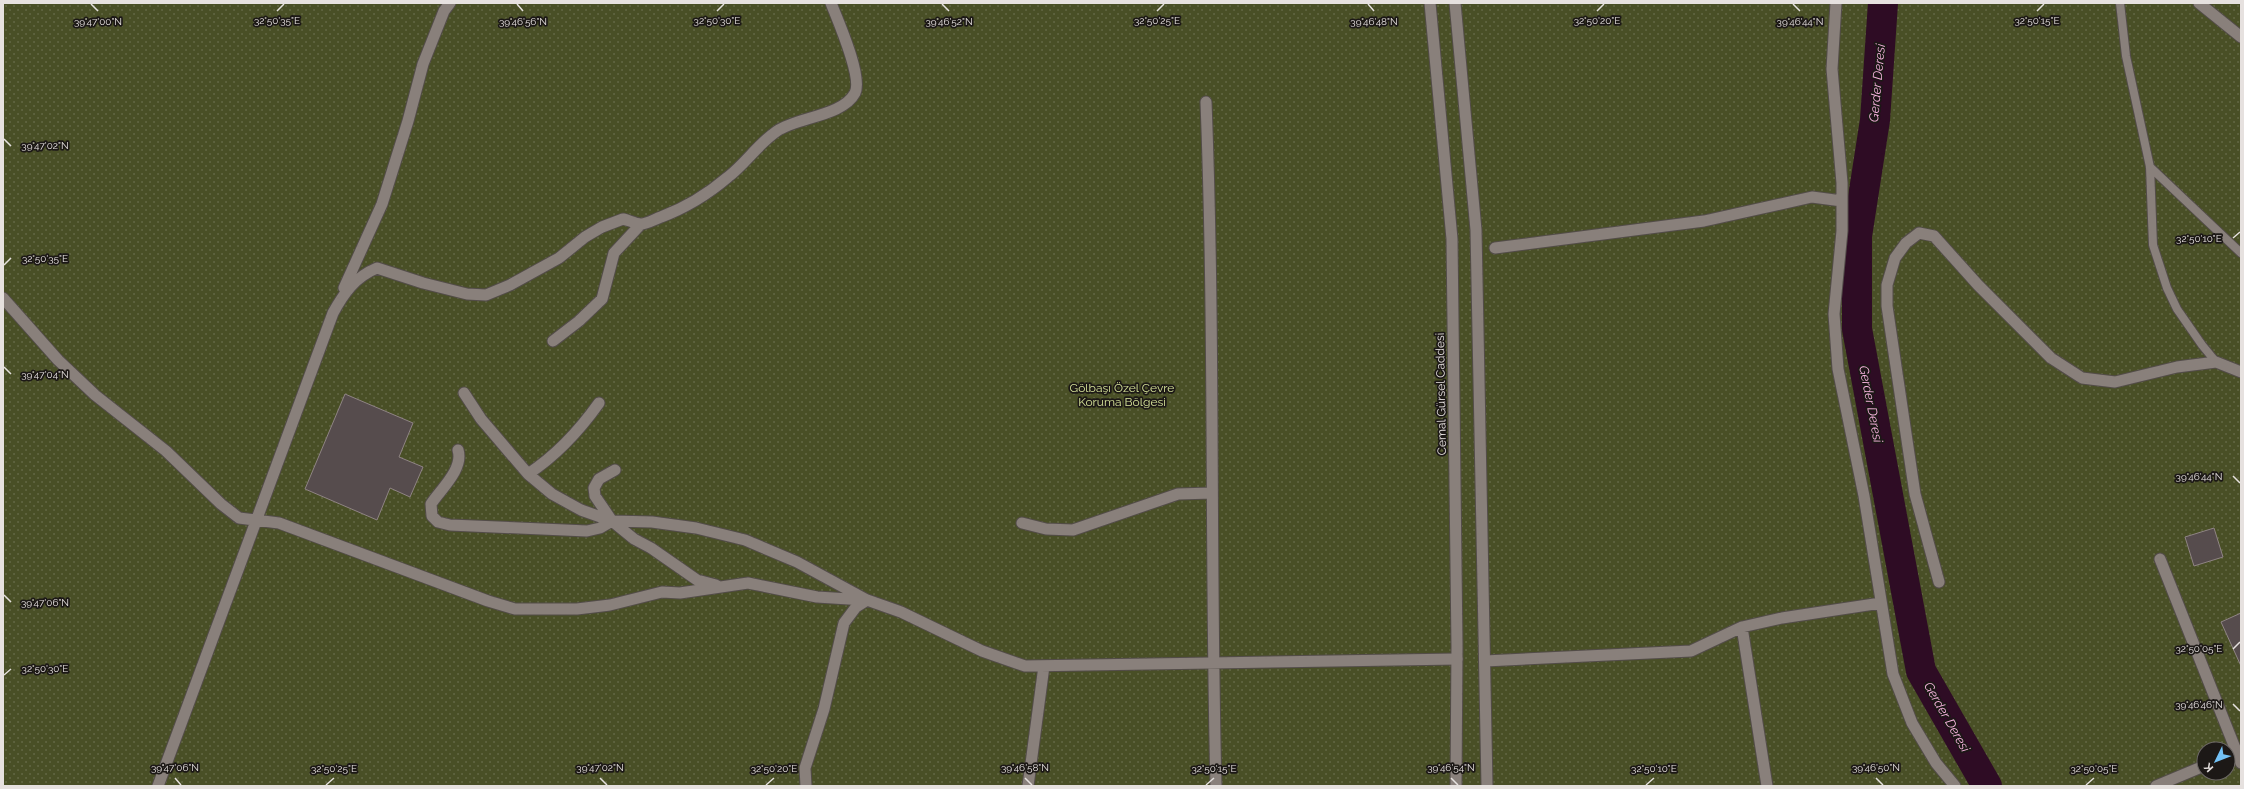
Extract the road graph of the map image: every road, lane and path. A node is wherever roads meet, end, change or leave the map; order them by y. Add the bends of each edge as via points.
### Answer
1 (450, 3) edge
2 (832, 3) edge
3 (1430, 3) edge
4 (1455, 3) edge
5 (1836, 3) edge
6 (2120, 3) edge
7 (2199, 3) edge
8 (2241, 37) edge
9 (1206, 102) dead end
10 (2150, 167) junction
11 (1842, 200) junction
12 (641, 224) junction
13 (1495, 248) dead end
14 (2241, 253) edge
15 (3, 298) edge
16 (333, 313) junction
17 (553, 341) dead end
18 (2216, 362) junction
19 (2241, 372) edge
20 (464, 393) dead end
21 (599, 403) dead end
22 (458, 450) dead end
23 (615, 470) dead end
24 (528, 474) junction
25 (1212, 493) junction
26 (256, 520) junction
27 (612, 521) junction
28 (1022, 523) dead end
29 (2160, 559) dead end
30 (1939, 582) dead end
31 (725, 585) junction
32 (867, 600) junction
33 (1881, 603) junction
34 (1742, 627) junction
35 (1457, 659) junction
36 (1485, 661) junction
37 (1213, 663) junction
38 (1044, 666) junction
39 (2237, 756) edge
40 (2196, 769) edge
41 (158, 786) edge
42 (806, 786) edge
43 (1028, 786) edge
44 (1216, 786) edge
45 (1456, 786) edge
46 (1487, 786) edge
47 (1767, 786) edge
48 (1954, 786) edge
49 (2156, 786) edge

1 - 16 street via 444,11 423,64 382,204
2 - 12 street via 857,81 855,92 848,102 836,109 798,120 778,130 728,177 683,209
3 - 35 street, Cemal Gürsel Caddesi via 1452,239
4 - 36 street via 1476,230
5 - 11 street via 1832,69
6 - 10 lane via 2126,56
7 - 8 street
9 - 25 street via 1210,222
10 - 14 lane
10 - 18 lane via 2153,245 2159,267 2188,328
11 - 13 street via 1812,197 1704,221
11 - 33 street via 1842,231 1834,314 1838,369 1864,496
12 - 16 street via 623,218 602,227 559,258 486,295 467,294 422,283 377,268 364,273 351,284
12 - 17 street via 614,253 602,299
15 - 26 street via 58,360 95,395 166,451 239,518
16 - 26 street
18 - 19 street
18 - 30 street via 2177,367 2115,382 2082,378 2051,358 1978,285 1934,236 1924,233 1913,237 1895,258 1890,273 1887,306 1915,494
20 - 24 street via 481,419
21 - 24 street via 574,436
22 - 27 street via 460,456 448,482 431,504 432,516 438,522 450,525 587,531 600,528
23 - 27 street via 599,479 594,488 595,496
24 - 27 street via 552,494 581,510
25 - 28 street via 1178,494 1073,530 1046,529
25 - 37 street
26 - 31 street via 279,523 488,601 516,609 610,606 662,592 680,593
26 - 41 street
27 - 31 street via 634,539 697,580
27 - 32 street via 652,522 696,528 745,540 797,562
29 - 39 street
31 - 32 street via 748,583 817,597
32 - 38 street via 901,612 982,651 1025,666
32 - 42 street via 856,607 844,623 824,709 805,768
33 - 34 street via 1782,618
33 - 48 street via 1893,674 1900,696 1912,723 1936,763
34 - 36 street via 1691,650
34 - 47 street
35 - 37 street
35 - 45 street, Cemal Gürsel Caddesi
36 - 46 street
37 - 38 street
37 - 44 street
38 - 43 street
40 - 49 street

